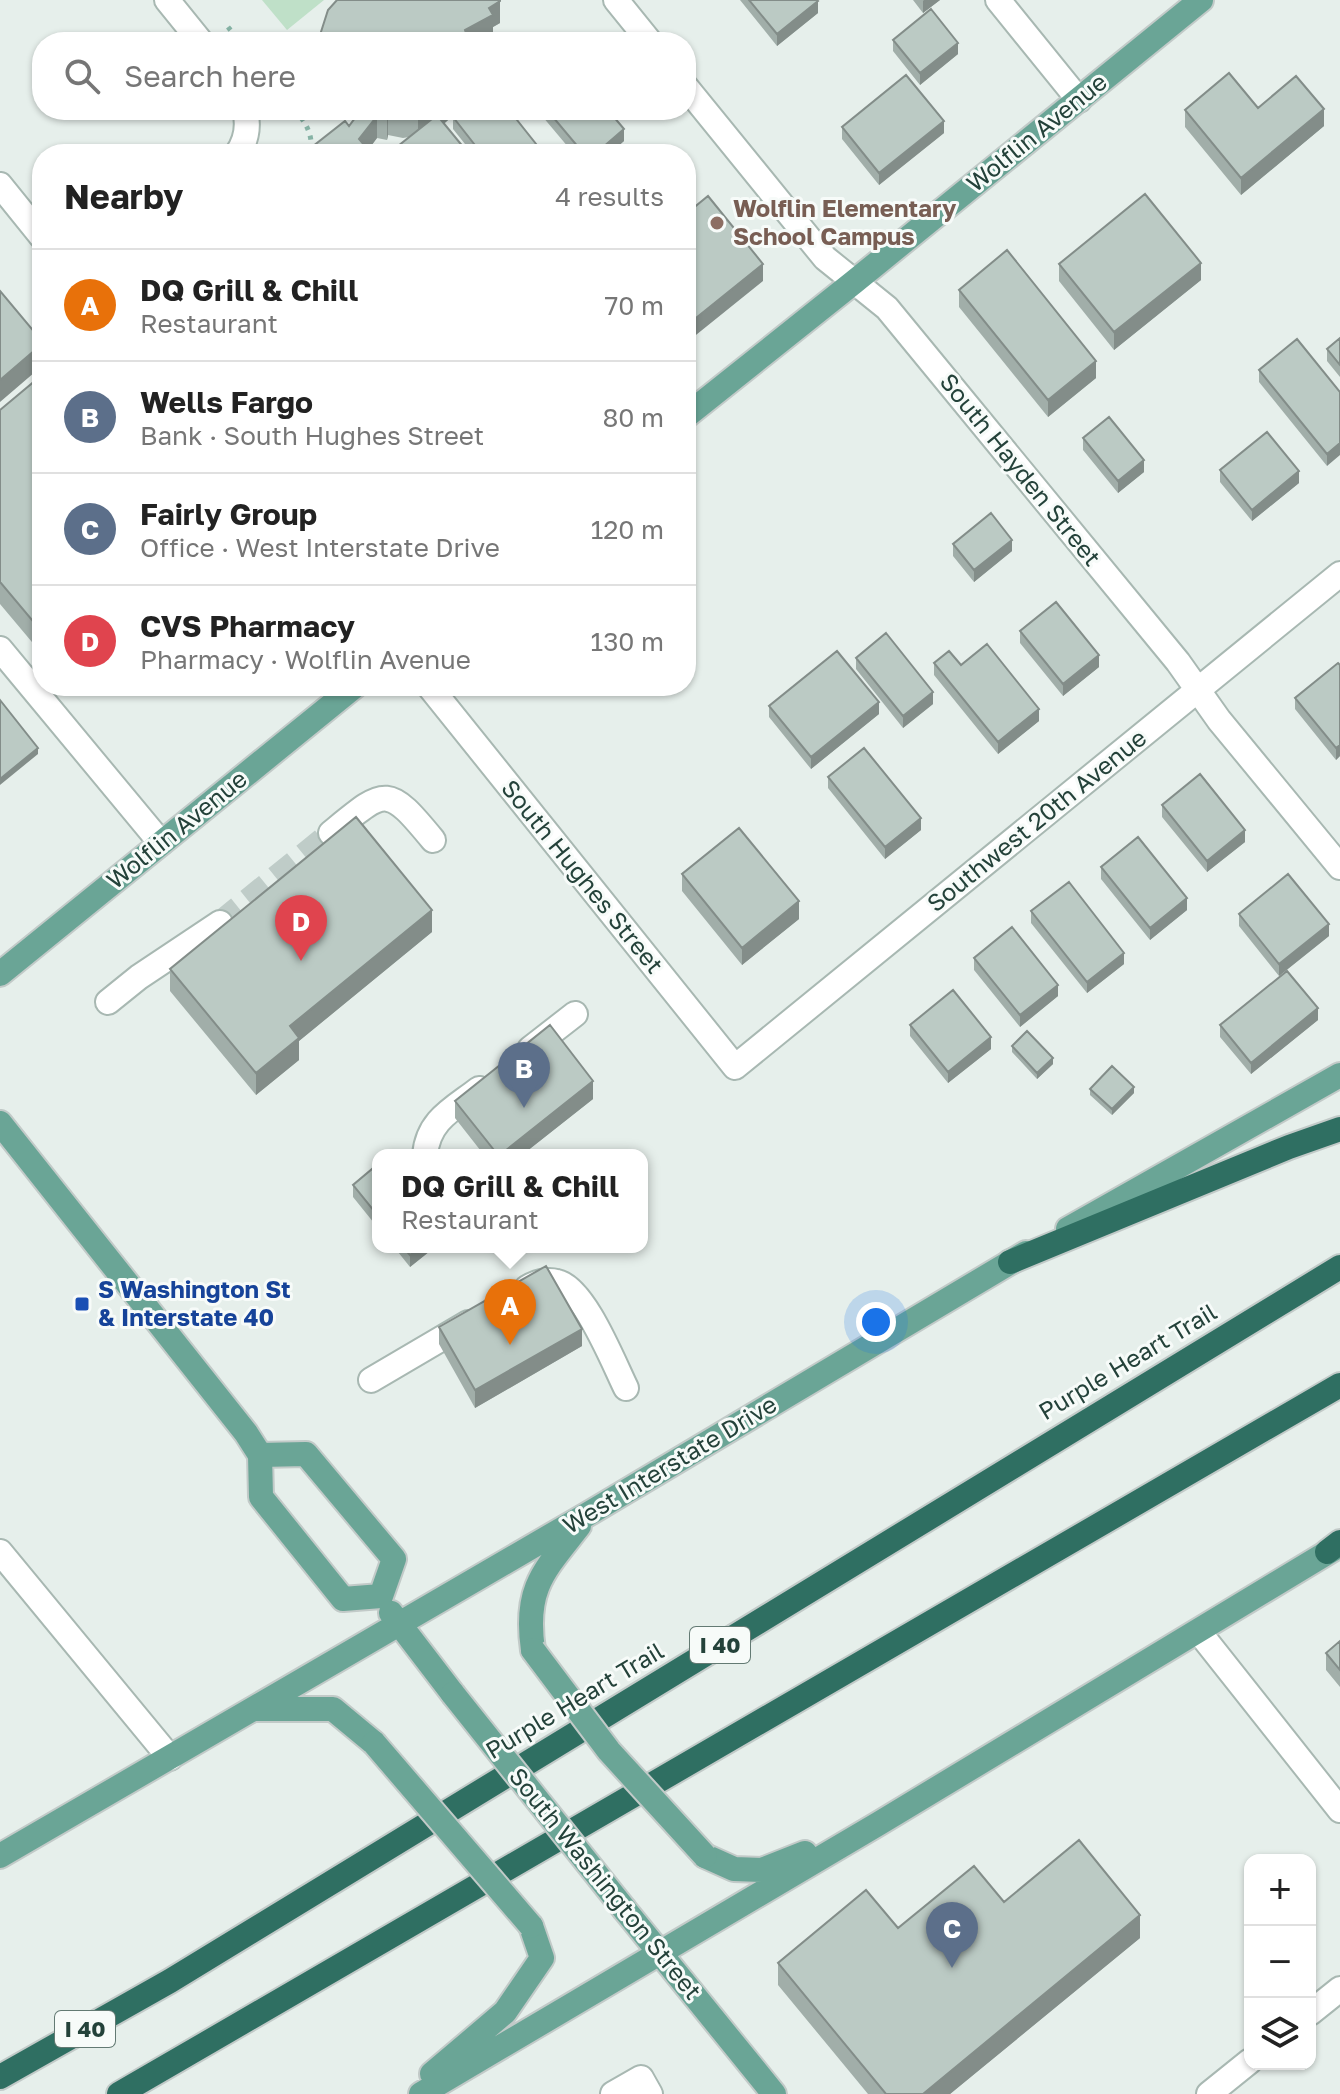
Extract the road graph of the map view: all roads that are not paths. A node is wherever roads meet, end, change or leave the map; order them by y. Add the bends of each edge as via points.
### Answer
1 (167, 0) edge
2 (616, 0) edge
3 (998, 0) edge
4 (1201, 0) edge
5 (193, 32) edge
6 (642, 32) edge
7 (696, 99) edge
8 (1079, 100) junction
9 (248, 120) edge
10 (244, 144) edge
11 (0, 185) edge
12 (32, 225) edge
13 (854, 282) junction
14 (696, 408) edge
15 (1340, 574) edge
16 (0, 649) edge
17 (32, 688) edge
18 (1198, 690) junction
19 (39, 696) edge
20 (343, 696) edge
21 (437, 696) edge
22 (331, 833) tunnel mouth
23 (433, 840) dead end
24 (161, 843) junction
25 (1340, 867) edge
26 (220, 923) tunnel mouth
27 (0, 974) edge
28 (108, 1002) dead end
29 (575, 1014) dead end
30 (735, 1067) joint
31 (1340, 1075) edge
32 (0, 1123) edge
33 (1340, 1129) edge
34 (425, 1149) edge
35 (1010, 1262) junction
36 (1340, 1267) edge
37 (513, 1296) edge
38 (487, 1312) edge
39 (371, 1380) dead end
40 (1340, 1385) edge
41 (626, 1388) dead end
42 (260, 1455) junction
43 (588, 1514) junction
44 (1336, 1547) edge
45 (0, 1552) edge
46 (381, 1596) junction
47 (398, 1624) junction
48 (1199, 1632) junction
49 (255, 1709) junction
50 (170, 1758) junction
51 (1340, 1810) edge
52 (878, 1824) junction
53 (0, 1856) edge
54 (659, 1953) junction
55 (1340, 1989) edge
56 (1316, 2008) edge
57 (1244, 2066) edge
58 (0, 2077) edge
59 (119, 2094) edge
60 (409, 2094) edge
61 (421, 2094) edge
62 (613, 2094) edge
63 (650, 2094) edge
64 (774, 2094) edge
65 (1209, 2094) edge

1 - 5 street
2 - 6 street
3 - 8 street
4 - 8 main road, Wolflin Avenue
7 - 13 street, South Hayden Street via 825,258
8 - 13 main road, Wolflin Avenue
9 - 10 street
11 - 12 street
13 - 14 main road, Wolflin Avenue
13 - 18 street, South Hayden Street via 887,308
15 - 18 street, Southwest 20th Avenue
16 - 17 street
18 - 25 street, South Hayden Street
18 - 30 street, Southwest 20th Avenue
19 - 24 street
20 - 24 main road, Wolflin Avenue
21 - 30 street, South Hughes Street
22 - 23 street via 363,806 393,799
24 - 27 main road, Wolflin Avenue
26 - 28 street
29 - 34 street via 436,1122
31 - 35 main road, West Interstate Drive
32 - 42 main road
33 - 35 highway
35 - 43 main road, West Interstate Drive
36 - 58 highway, Purple Heart Trail / I 40 via 170,1981
37 - 41 street via 538,1281 560,1282 576,1294
38 - 39 street
40 - 59 highway
42 - 46 main road via 261,1497 343,1599
42 - 46 main road via 306,1454 322,1472 394,1559
43 - 47 main road, West Interstate Drive
43 - 52 main road, bridge via 543,1573 531,1606 533,1650 609,1751 705,1856 734,1869 762,1870
44 - 48 main road
45 - 50 street
46 - 47 main road, South Washington Street
47 - 49 main road, West Interstate Drive
47 - 54 main road, South Washington Street, bridge
48 - 51 street
48 - 52 main road
49 - 50 main road, West Interstate Drive
49 - 60 main road, bridge via 333,1709 374,1743 531,1926 542,1958 505,2012
50 - 53 main road, West Interstate Drive
52 - 54 main road
54 - 61 main road
54 - 64 main road, South Washington Street
55 - 56 street
57 - 65 street
62 - 63 street via 641,2078

